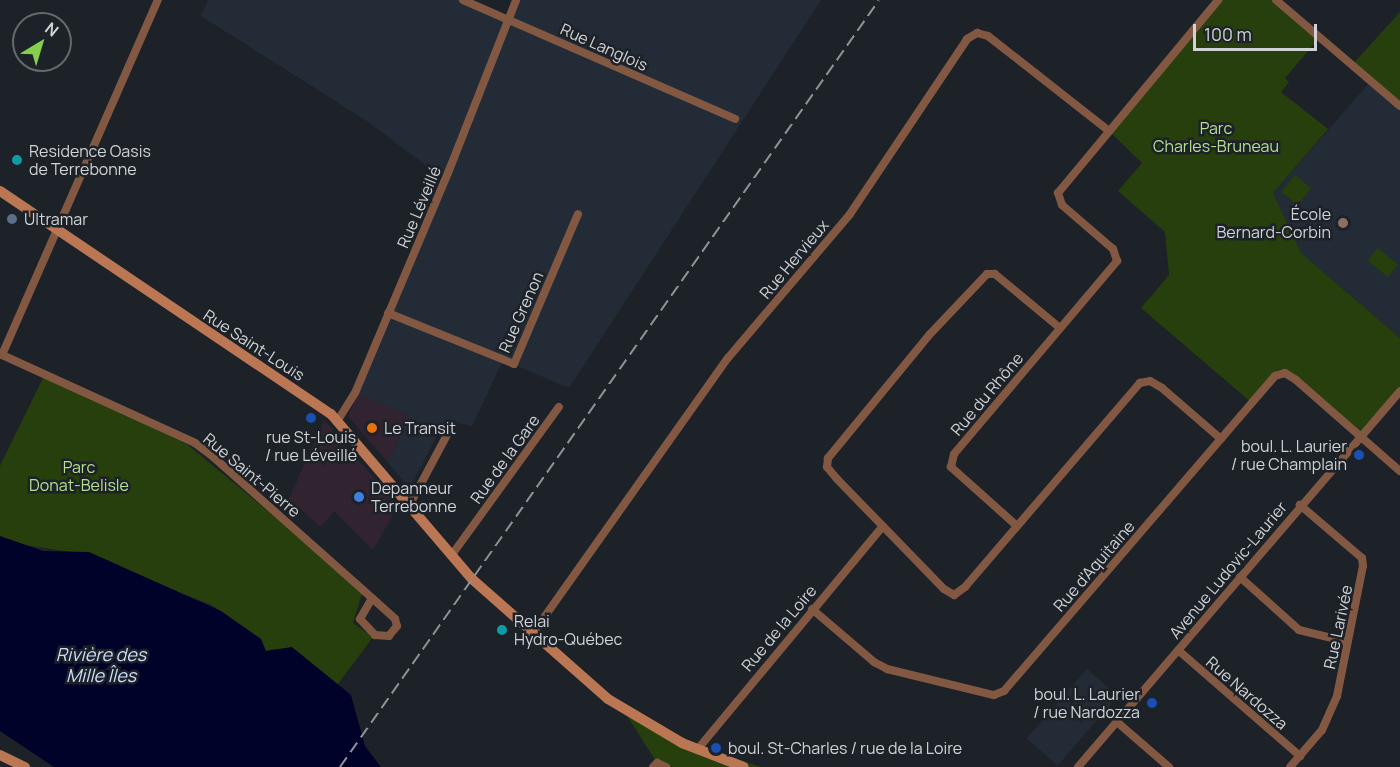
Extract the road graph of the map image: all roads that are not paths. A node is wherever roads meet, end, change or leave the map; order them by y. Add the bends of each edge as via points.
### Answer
1 (158, 0) edge
2 (463, 0) edge
3 (516, 0) edge
4 (1218, 0) edge
5 (1276, 0) edge
6 (508, 19) junction
7 (1400, 106) edge
8 (735, 119) dead end
9 (1108, 130) junction
10 (0, 190) edge
11 (578, 214) dead end
12 (57, 231) junction
13 (388, 314) junction
14 (1060, 328) junction
15 (1, 354) edge
16 (1400, 391) edge
17 (559, 407) dead end
18 (338, 420) junction
19 (448, 434) dead end
20 (1362, 435) junction
21 (1221, 439) junction
22 (1400, 471) edge
23 (1300, 505) junction
24 (409, 506) junction
25 (883, 526) junction
26 (1017, 526) junction
27 (454, 560) junction
28 (1240, 577) junction
29 (372, 598) junction
30 (812, 609) junction
31 (533, 633) junction
32 (1348, 642) junction
33 (1178, 650) junction
34 (1117, 722) junction
35 (697, 750) junction
36 (0, 755) edge
37 (1300, 756) junction
38 (655, 765) edge
39 (25, 767) edge
40 (666, 767) edge
41 (744, 767) edge
42 (1078, 767) edge
43 (1169, 767) edge
44 (1290, 767) edge

1 - 12 street
2 - 6 street, Rue Langlois
3 - 6 street, Rue Léveillé
4 - 9 street
5 - 7 street
6 - 8 street, Rue Langlois
6 - 13 street, Rue Léveillé
9 - 14 street via 1058,194 1062,205 1113,249 1117,261
9 - 31 street, Rue Hervieux via 988,36 977,33 967,39 850,214 728,358
10 - 12 main road, Rue Saint-Louis
11 - 13 street, Rue Grenon via 514,364
12 - 15 street
12 - 18 main road, Rue Saint-Louis
13 - 18 street, Rue Léveillé via 355,393
14 - 25 street via 995,274 987,274 930,334 828,458 827,467
14 - 26 street, Rue du Rhône via 954,454 951,467
15 - 29 street, Rue Saint-Pierre via 195,443
16 - 20 street, Avenue Ludovic-Laurier
17 - 27 street, Rue de la Gare
18 - 24 main road, Rue Saint-Louis
19 - 24 street
20 - 21 street, Rue d'Aquitaine via 1286,374 1275,376
20 - 22 street, Rue d'Aquitaine
20 - 23 street, Avenue Ludovic-Laurier
21 - 26 street via 1162,388 1150,381 1140,383
21 - 30 street, Rue d'Aquitaine via 1004,691 994,695 887,669
23 - 28 street, Avenue Ludovic-Laurier
23 - 32 street, Rue Larivée via 1362,558 1362,578
24 - 27 main road, Rue Saint-Louis
25 - 26 street via 954,595
25 - 30 street, Rue de la Loire
27 - 31 main road, Rue Saint-Louis
28 - 32 street via 1299,630
28 - 33 street, Avenue Ludovic-Laurier
29 - 29 street, Rue Saint-Pierre via 395,619 397,626 389,636 375,635 360,619
30 - 35 street, Rue de la Loire
31 - 35 main road, Rue Saint-Louis via 614,704
32 - 37 street, Rue Larivée via 1337,696 1322,730
33 - 34 street, Avenue Ludovic-Laurier
33 - 37 street, Rue Nardozza
34 - 42 street, Avenue Ludovic-Laurier
34 - 43 street
35 - 41 main road, Rue Saint-Louis
36 - 39 main road
37 - 44 street, Rue Larivée
38 - 40 street

